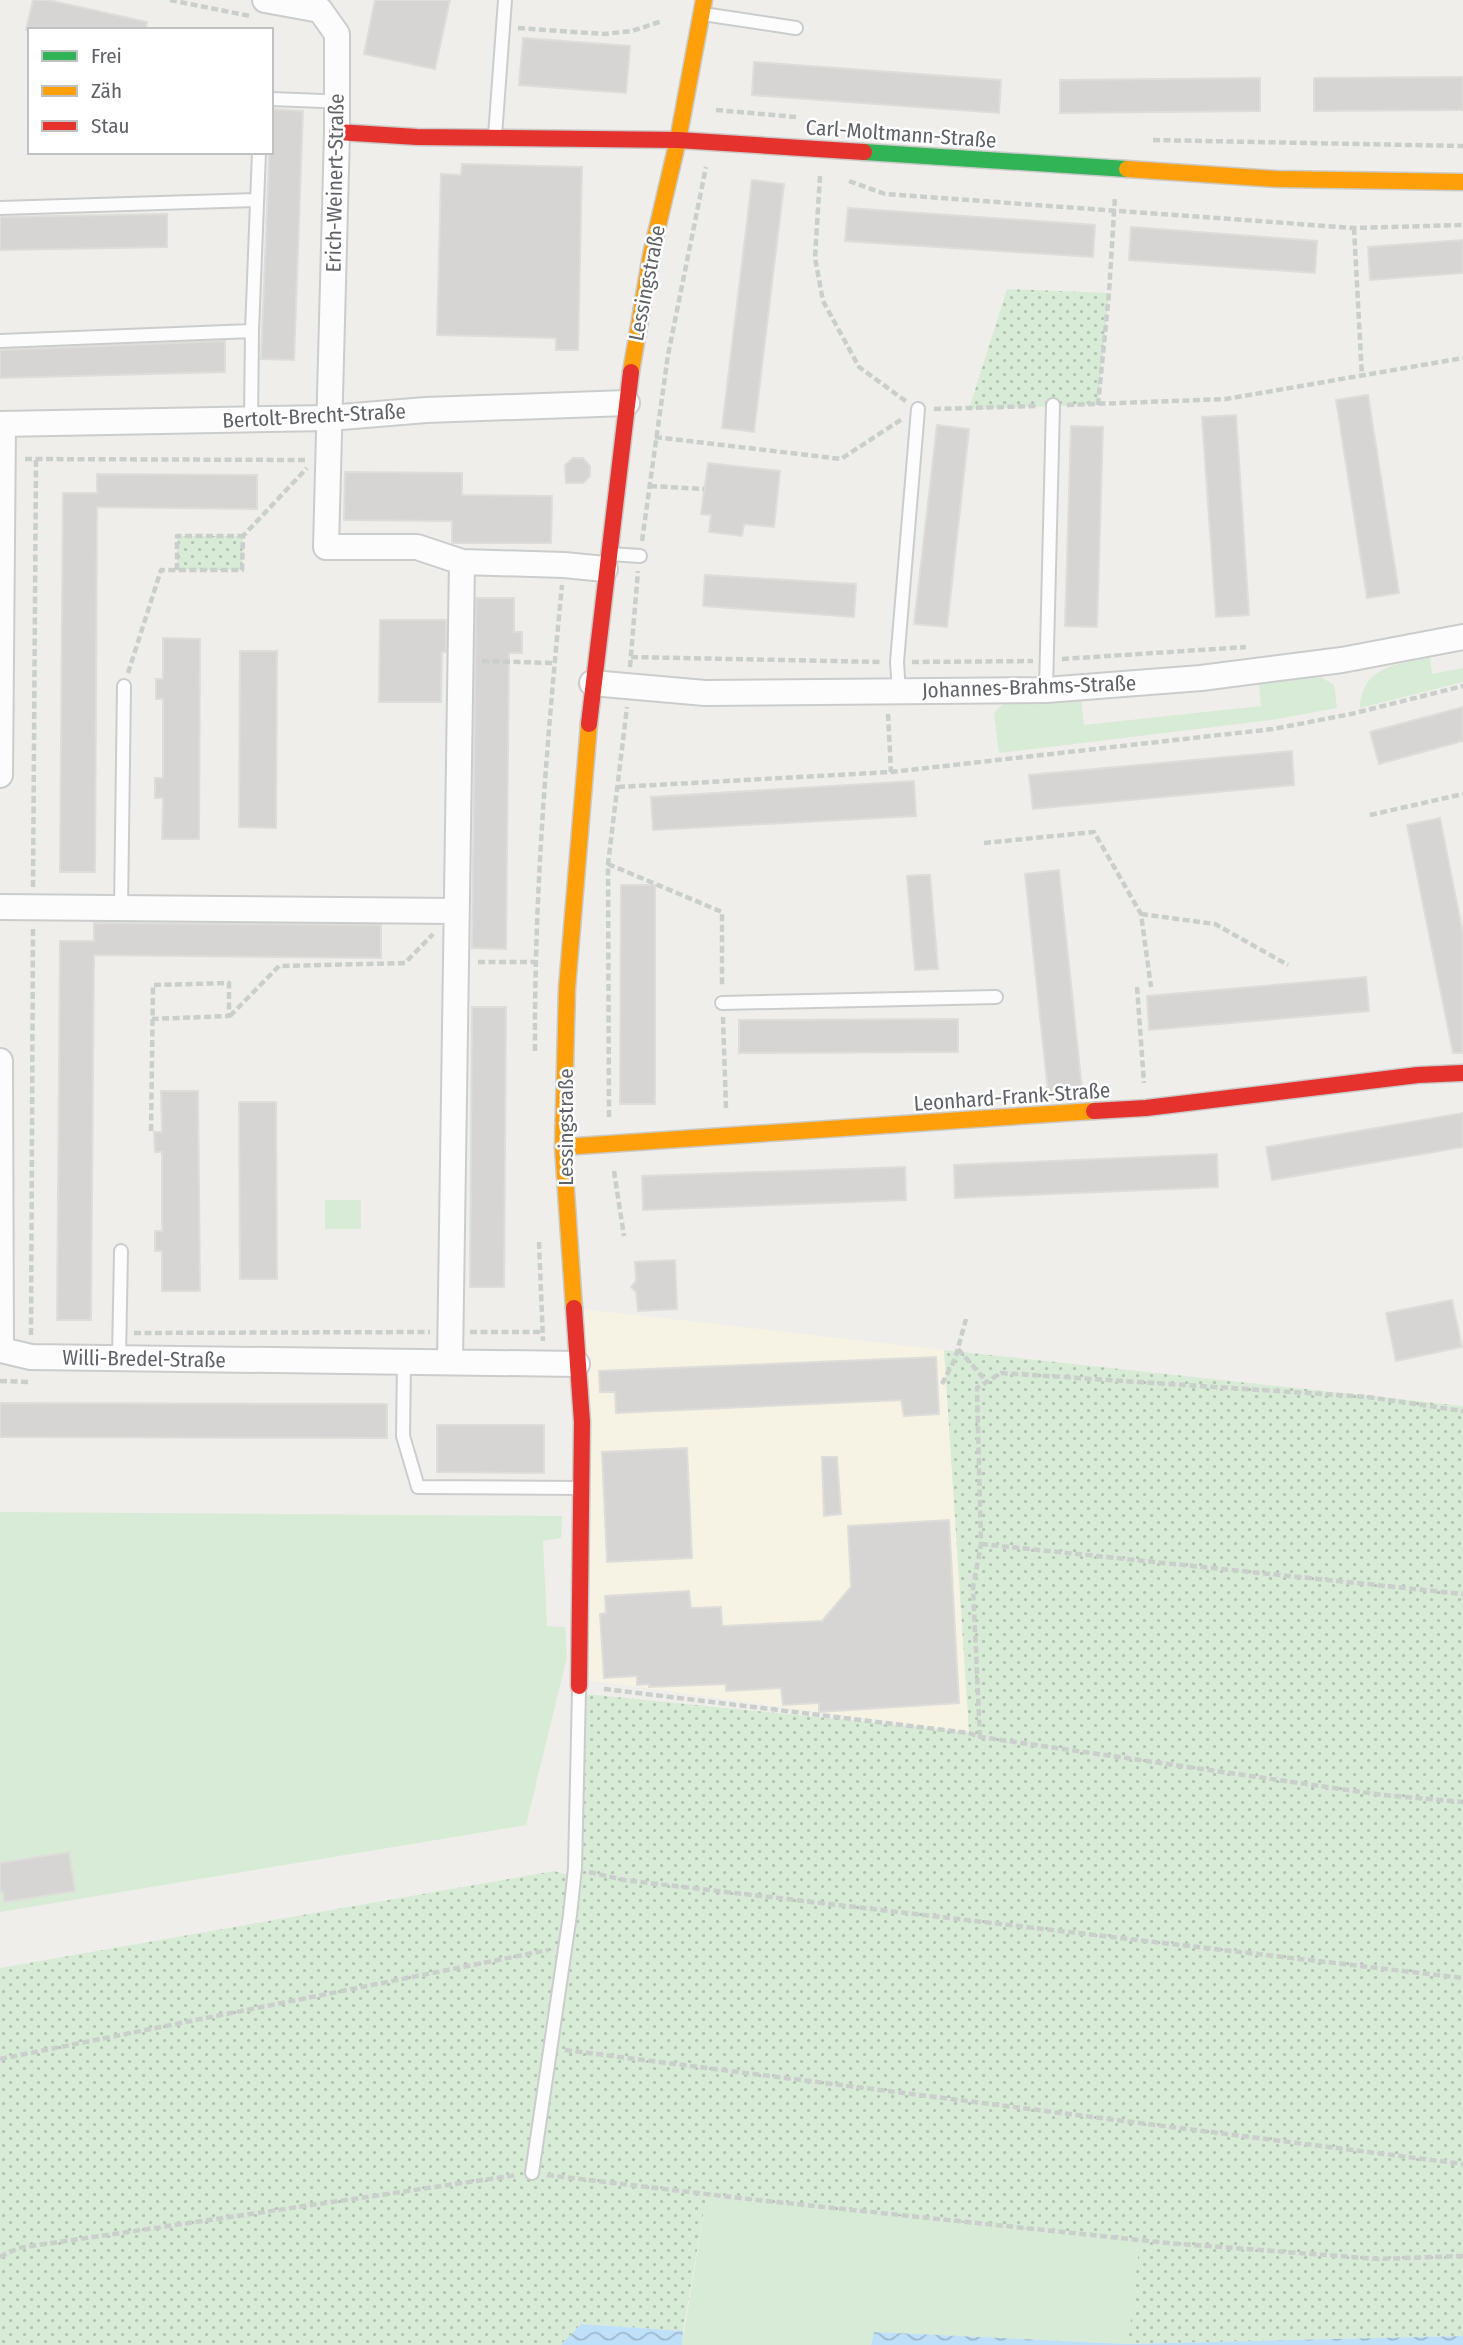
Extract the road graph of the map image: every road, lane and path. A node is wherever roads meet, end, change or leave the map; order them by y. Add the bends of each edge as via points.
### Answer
1 (170, 0) edge
2 (505, 0) edge
3 (703, 7) edge
4 (264, 9) edge
5 (662, 21) dead end
6 (503, 27) junction
7 (796, 28) dead end
8 (273, 99) edge
9 (323, 102) dead end
10 (716, 110) dead end
11 (799, 117) dead end
12 (337, 132) junction
13 (495, 137) junction
14 (678, 140) junction
15 (1142, 140) dead end
16 (1463, 146) edge
17 (821, 150) junction
18 (259, 154) edge
19 (708, 159) dead end
20 (1115, 167) junction
21 (846, 180) dead end
22 (1463, 182) edge
23 (257, 200) junction
24 (0, 208) edge
25 (1114, 210) junction
26 (1463, 225) edge
27 (1354, 228) junction
28 (251, 331) junction
29 (0, 341) edge
30 (1463, 358) edge
31 (1362, 377) junction
32 (627, 403) junction
33 (1053, 405) junction
34 (1098, 405) junction
35 (918, 410) junction
36 (328, 418) junction
37 (251, 420) junction
38 (2, 424) edge
39 (623, 437) junction
40 (658, 437) junction
41 (3, 459) junction
42 (650, 486) junction
43 (704, 489) dead end
44 (243, 536) junction
45 (640, 556) junction
46 (462, 562) junction
47 (606, 562) junction
48 (177, 570) junction
49 (1463, 637) edge
50 (460, 661) junction
51 (555, 663) dead end
52 (592, 683) junction
53 (124, 686) joint
54 (629, 686) junction
55 (1463, 687) edge
56 (1046, 690) junction
57 (893, 693) junction
58 (891, 772) junction
59 (0, 775) edge
60 (618, 787) junction
61 (1463, 794) edge
62 (1370, 815) dead end
63 (984, 844) dead end
64 (608, 864) junction
65 (0, 907) edge
66 (121, 909) junction
67 (456, 911) junction
68 (1141, 914) junction
69 (534, 961) dead end
70 (456, 962) junction
71 (1288, 965) dead end
72 (1137, 987) dead end
73 (1151, 987) dead end
74 (996, 997) dead end
75 (722, 1003) junction
76 (229, 1016) junction
77 (152, 1019) junction
78 (0, 1061) edge
79 (1463, 1073) edge
80 (1146, 1108) junction
81 (151, 1131) dead end
82 (727, 1137) junction
83 (609, 1144) junction
84 (563, 1147) junction
85 (624, 1236) dead end
86 (121, 1251) dead end
87 (966, 1319) dead end
88 (450, 1331) junction
89 (542, 1332) dead end
90 (31, 1333) dead end
91 (44, 1333) dead end
92 (119, 1333) junction
93 (958, 1348) junction
94 (0, 1350) edge
95 (119, 1358) junction
96 (404, 1362) junction
97 (450, 1362) junction
98 (577, 1364) junction
99 (988, 1382) junction
100 (942, 1384) dead end
101 (1463, 1411) edge
102 (581, 1488) junction
103 (981, 1544) junction
104 (1463, 1594) edge
105 (579, 1686) junction
106 (980, 1737) junction
107 (1463, 1802) edge
108 (575, 1868) junction
109 (565, 1947) junction
110 (1463, 1978) edge
111 (550, 2048) junction
112 (0, 2059) edge
113 (1463, 2164) edge
114 (533, 2173) junction
115 (1463, 2256) edge
116 (0, 2257) edge

1 - 4 path
2 - 6 lane
3 - 7 lane
3 - 14 street, Lessingstraße
4 - 12 street, Erich-Weinert-Straße via 320,10 337,34
5 - 6 path via 604,34
6 - 13 lane
8 - 9 lane
10 - 11 path
12 - 13 street, Carl-Moltmann-Straße
12 - 36 street, Erich-Weinert-Straße
13 - 14 street, Carl-Moltmann-Straße
14 - 17 street, Carl-Moltmann-Straße
14 - 32 street, Lessingstraße via 651,255
15 - 16 path
17 - 20 street, Carl-Moltmann-Straße
17 - 35 path via 815,258 823,301 859,367
18 - 23 lane
19 - 40 path via 668,355
20 - 22 street, Carl-Moltmann-Straße via 1277,179
20 - 25 path
21 - 25 path via 885,194
23 - 24 lane
23 - 28 lane
25 - 27 path
25 - 34 path
26 - 27 path
27 - 31 path
28 - 29 lane
28 - 37 lane
30 - 31 path
31 - 34 path via 1226,399
32 - 36 street, Bertolt-Brecht-Straße
32 - 39 street, Lessingstraße
33 - 34 path
33 - 35 path
33 - 56 lane
35 - 40 path via 841,459
35 - 57 lane
36 - 37 street, Bertolt-Brecht-Straße
36 - 46 street via 326,547 417,547
37 - 38 street, Bertolt-Brecht-Straße
38 - 41 street
39 - 40 path
39 - 47 street, Lessingstraße
40 - 42 path
41 - 44 path via 313,460
41 - 59 street
42 - 43 path
42 - 45 path
44 - 48 path via 242,570
44 - 48 path via 177,536
45 - 47 lane
45 - 54 path
46 - 47 street
46 - 50 street
47 - 52 street, Lessingstraße
48 - 53 path via 161,570
49 - 56 street, Johannes-Brahms-Straße via 1342,660 1201,678
50 - 51 path
50 - 67 street
52 - 54 street, Johannes-Brahms-Straße
52 - 84 street, Lessingstraße via 567,988
53 - 66 lane
54 - 57 street, Johannes-Brahms-Straße via 705,693
54 - 60 path
55 - 58 path via 1273,729
56 - 57 street, Johannes-Brahms-Straße
57 - 58 path
58 - 60 path
60 - 64 path
61 - 62 path
63 - 68 path via 1094,832
64 - 75 path via 722,912
64 - 83 path
65 - 66 street
66 - 67 street
67 - 70 street
67 - 76 path via 405,963 279,966
68 - 71 path via 1215,924
68 - 73 path
69 - 70 path
70 - 88 street
72 - 80 path
74 - 75 lane
75 - 82 path
76 - 77 path
76 - 77 path via 229,983 153,985
77 - 81 path
78 - 94 street, Willi-Bredel-Straße
79 - 80 street, Leonhard-Frank-Straße
80 - 82 street, Leonhard-Frank-Straße
82 - 83 street, Leonhard-Frank-Straße
83 - 84 street, Leonhard-Frank-Straße
83 - 85 path
84 - 98 street, Lessingstraße via 578,1252
86 - 92 lane
87 - 93 path
88 - 89 path
88 - 92 path
88 - 97 street
90 - 91 path
92 - 95 lane
93 - 99 path
93 - 100 path
94 - 95 street, Willi-Bredel-Straße via 31,1357
95 - 96 street, Willi-Bredel-Straße
96 - 97 street, Willi-Bredel-Straße
96 - 102 lane via 403,1436 418,1487
97 - 98 street, Willi-Bredel-Straße
98 - 102 street, Lessingstraße
99 - 101 path via 1001,1373 1368,1397
99 - 103 path via 977,1388
102 - 105 street, Lessingstraße
103 - 104 path
103 - 106 path via 973,1588
105 - 106 path
105 - 108 lane
106 - 107 path via 1383,1795
108 - 109 lane
108 - 110 path via 624,1880
109 - 111 lane
109 - 112 path
111 - 113 path
111 - 114 lane
114 - 115 path via 1168,2243 1379,2259
114 - 116 path via 18,2248

